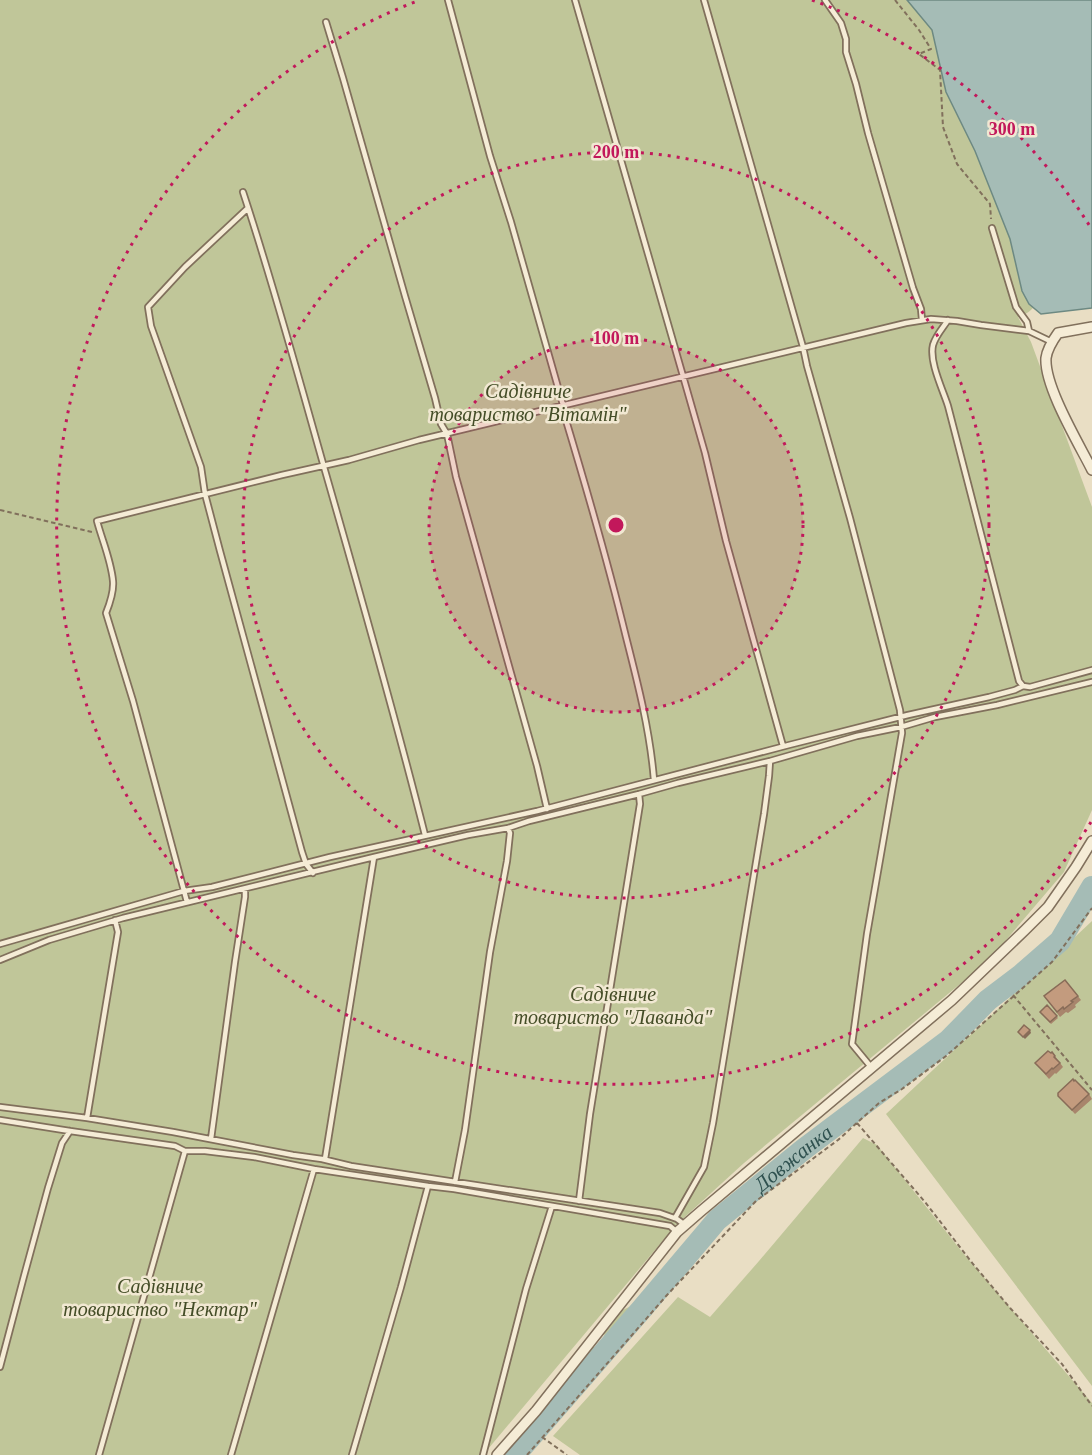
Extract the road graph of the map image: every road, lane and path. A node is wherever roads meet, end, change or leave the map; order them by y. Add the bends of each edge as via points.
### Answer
1 (448, 0) edge
2 (575, 0) edge
3 (704, 0) edge
4 (825, 0) edge
5 (895, 0) edge
6 (326, 22) dead end
7 (243, 192) dead end
8 (248, 208) junction
9 (992, 228) joint
10 (922, 320) junction
11 (948, 320) junction
12 (1092, 327) edge
13 (1029, 331) junction
14 (1052, 342) junction
15 (803, 347) junction
16 (683, 376) junction
17 (563, 405) junction
18 (446, 434) junction
19 (324, 465) junction
20 (1092, 470) edge
21 (205, 494) junction
22 (0, 510) edge
23 (101, 534) junction
24 (1092, 670) edge
25 (1092, 682) edge
26 (1023, 686) junction
27 (900, 717) junction
28 (901, 727) junction
29 (783, 746) junction
30 (770, 761) junction
31 (654, 780) junction
32 (639, 794) junction
33 (547, 808) junction
34 (508, 828) junction
35 (425, 835) junction
36 (1092, 841) edge
37 (374, 857) junction
38 (306, 864) junction
39 (313, 873) junction
40 (245, 889) junction
41 (184, 891) junction
42 (187, 902) junction
43 (1092, 908) edge
44 (115, 920) junction
45 (0, 944) edge
46 (0, 960) edge
47 (1013, 995) junction
48 (872, 1067) junction
49 (1092, 1090) edge
50 (0, 1107) edge
51 (87, 1118) junction
52 (0, 1120) edge
53 (856, 1123) junction
54 (70, 1131) junction
55 (211, 1139) junction
56 (185, 1151) junction
57 (325, 1160) junction
58 (314, 1169) junction
59 (455, 1182) junction
60 (428, 1186) junction
61 (579, 1201) junction
62 (552, 1206) junction
63 (675, 1218) junction
64 (681, 1229) junction
65 (0, 1367) edge
66 (1092, 1406) edge
67 (542, 1437) junction
68 (99, 1455) edge
69 (231, 1455) edge
70 (352, 1455) edge
71 (483, 1455) edge
72 (497, 1455) edge
73 (527, 1455) edge
74 (567, 1455) edge

1 - 17 lane
2 - 16 lane
3 - 15 lane
4 - 10 lane via 842,23 846,52
5 - 9 path via 931,49 919,54 940,70 943,127 957,164 990,204
6 - 18 lane
7 - 8 lane
8 - 19 lane
8 - 21 lane via 148,307 155,338 201,467
9 - 13 lane via 1016,307
10 - 11 lane
10 - 15 lane
11 - 13 lane
11 - 26 lane via 933,346 933,362
12 - 14 street via 1058,333
13 - 14 lane
14 - 20 street via 1046,357 1048,378
15 - 16 lane
15 - 27 lane
16 - 17 lane
16 - 29 lane
17 - 18 lane
17 - 31 lane via 637,679
18 - 19 lane
18 - 33 lane
19 - 21 lane
19 - 35 lane
21 - 23 lane via 97,521
21 - 38 lane
22 - 23 path
23 - 41 lane via 113,581 106,613 134,701
24 - 26 lane
25 - 28 lane
26 - 27 lane
27 - 28 lane
27 - 29 lane
28 - 30 lane
28 - 48 lane via 852,1044
29 - 31 lane
30 - 32 lane
30 - 63 lane via 704,1167
31 - 33 lane
32 - 34 lane
32 - 61 lane
33 - 35 lane
34 - 37 lane
34 - 59 lane via 507,861
35 - 38 lane
36 - 48 street via 1048,907 952,1000
37 - 39 lane
37 - 57 lane
38 - 39 lane
38 - 41 lane
39 - 40 lane
40 - 42 lane
40 - 55 lane
41 - 42 lane
41 - 45 lane
42 - 44 lane
43 - 47 path via 1052,962
44 - 46 lane
44 - 51 lane via 118,932
47 - 49 path
47 - 53 path via 946,1056
48 - 64 street
50 - 51 lane
51 - 55 lane
52 - 54 lane
53 - 66 path via 1011,1309 1062,1364
53 - 67 path via 756,1201
54 - 56 lane via 175,1146
54 - 65 lane via 62,1143 48,1188
55 - 57 lane
56 - 58 lane via 254,1157
56 - 68 lane
57 - 59 lane
58 - 60 lane
58 - 69 lane
59 - 61 lane
60 - 62 lane
60 - 70 lane
61 - 63 lane
62 - 64 lane
62 - 71 lane
63 - 64 lane
64 - 72 street
67 - 73 path
67 - 74 path

